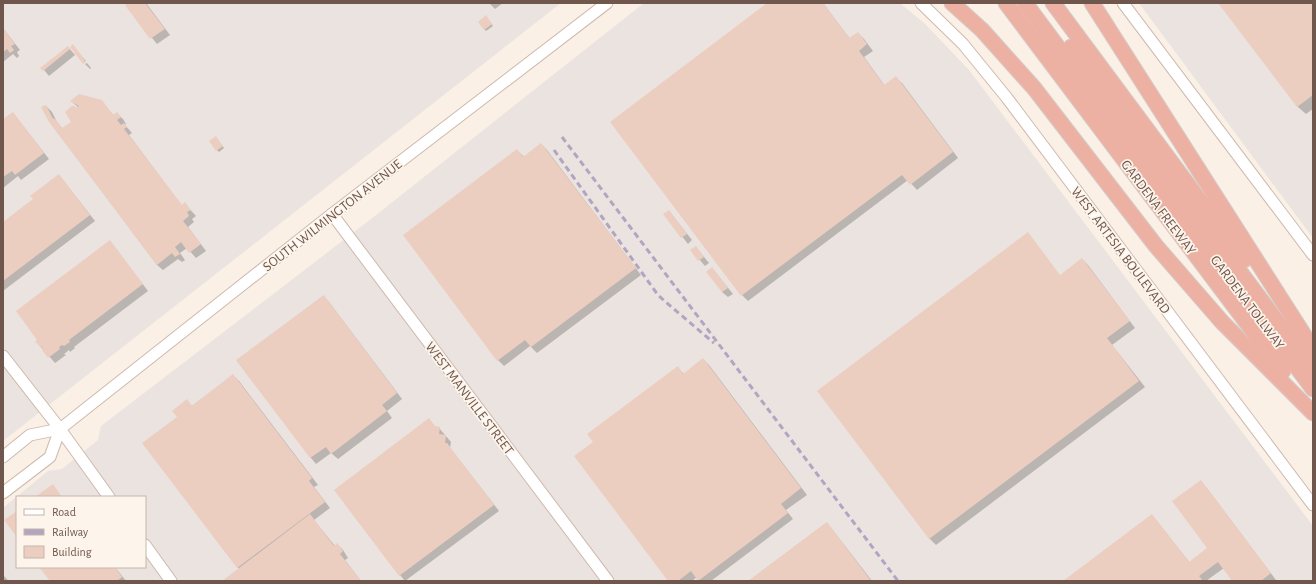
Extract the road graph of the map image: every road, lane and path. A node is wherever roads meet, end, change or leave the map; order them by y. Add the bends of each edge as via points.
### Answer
1 (607, 3) edge
2 (921, 3) edge
3 (952, 3) edge
4 (1006, 3) edge
5 (1025, 3) edge
6 (1037, 3) edge
7 (1053, 3) edge
8 (1092, 3) edge
9 (1123, 3) edge
10 (332, 214) junction
11 (1313, 255) edge
12 (1313, 349) edge
13 (1313, 355) edge
14 (3, 356) edge
15 (1313, 369) edge
16 (1313, 389) edge
17 (1313, 413) edge
18 (60, 429) junction
19 (3, 457) edge
20 (3, 494) edge
21 (108, 496) edge
22 (1313, 505) edge
23 (146, 546) edge
24 (171, 581) edge
25 (608, 581) edge

1 - 10 main road, SOUTH WILMINGTON AVENUE
2 - 22 main road, WEST ARTESIA BOULEVARD via 963,44 1007,98
3 - 17 highway via 982,30 1034,88 1156,246 1217,316
4 - 17 highway, GARDENA FREEWAY
5 - 16 highway, GARDENA TOLLWAY
6 - 15 highway, GARDENA TOLLWAY
7 - 13 highway
8 - 12 highway
9 - 11 main road
10 - 18 main road, SOUTH WILMINGTON AVENUE
10 - 25 main road, WEST MANVILLE STREET
14 - 18 main road
18 - 19 main road, SOUTH WILMINGTON AVENUE via 30,435
18 - 20 main road via 50,457
18 - 21 main road
23 - 24 main road

